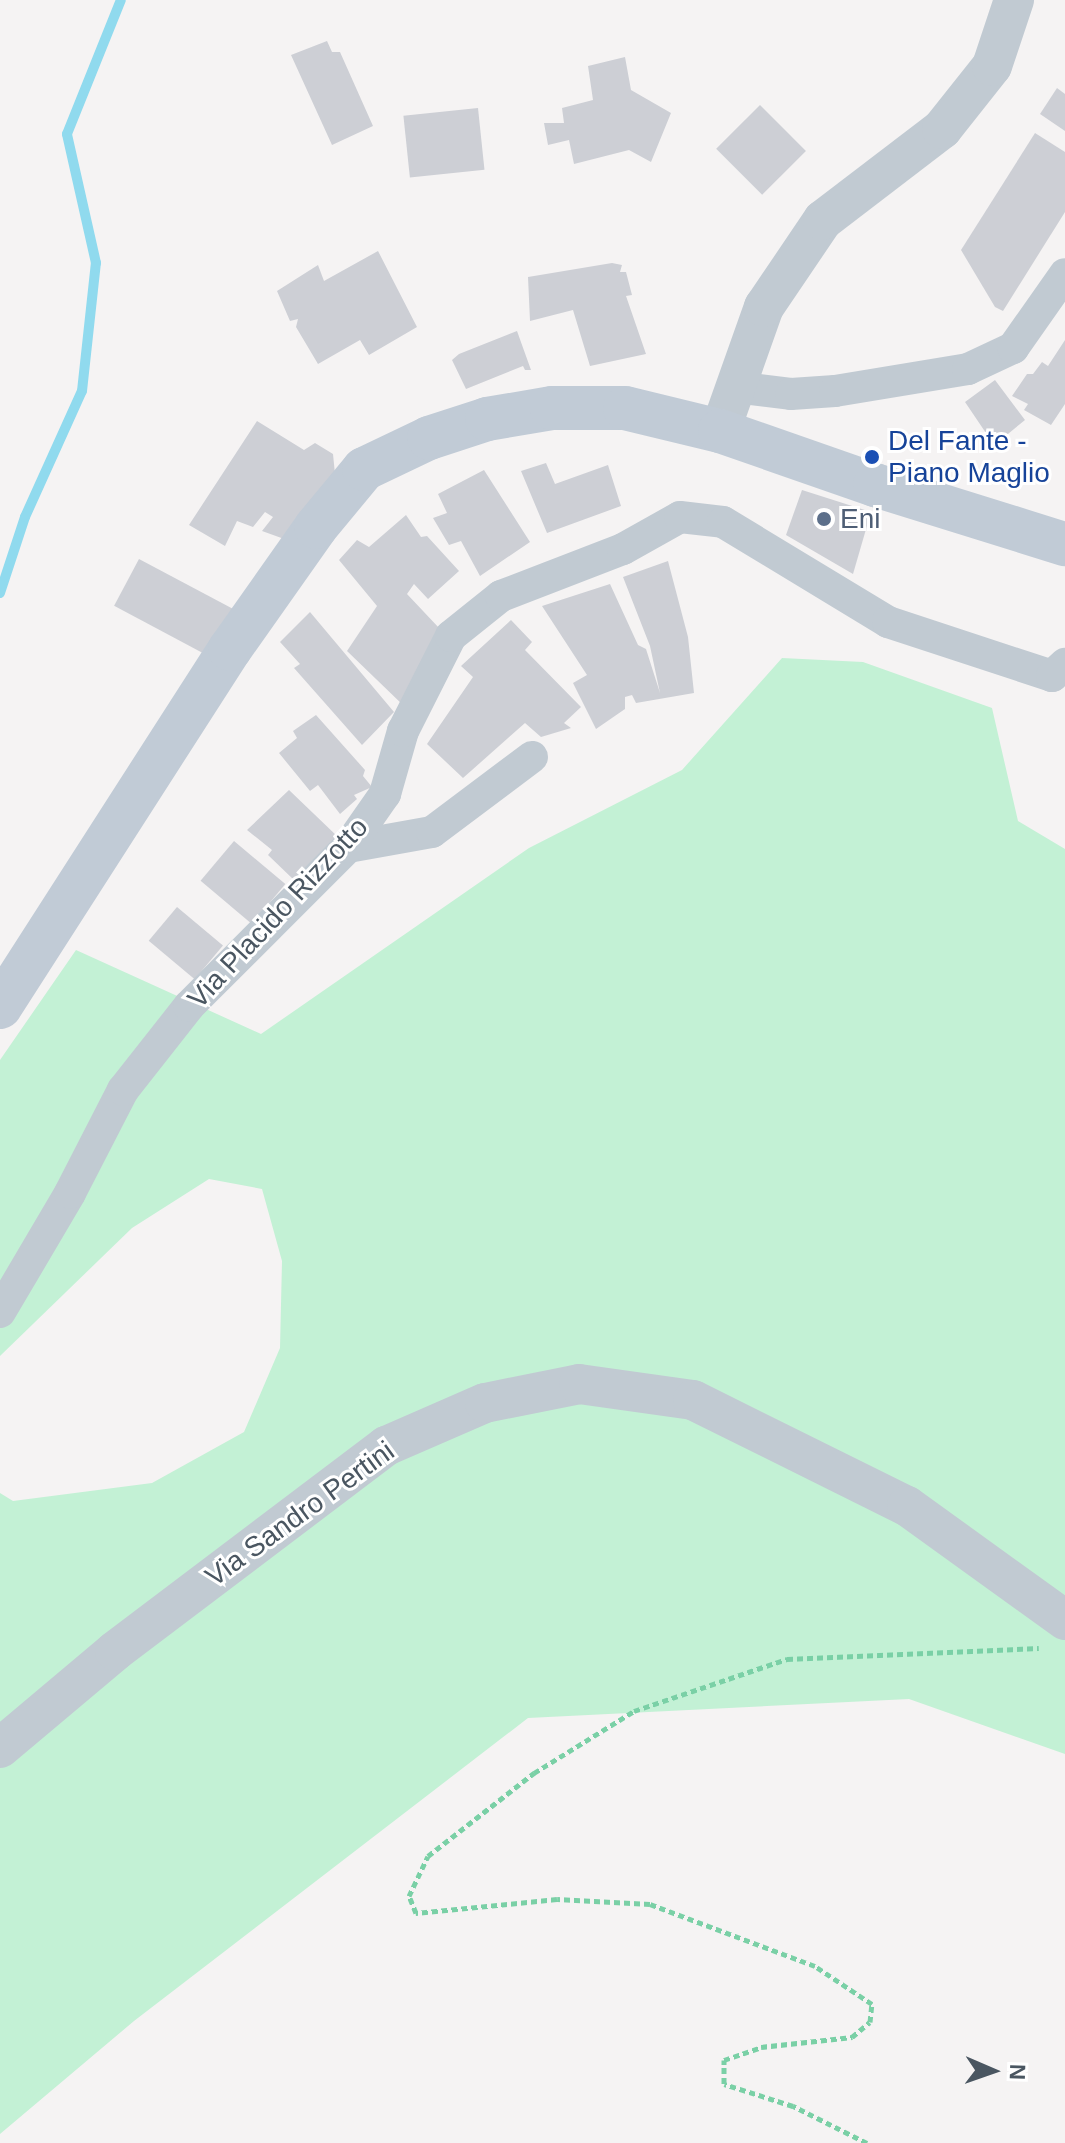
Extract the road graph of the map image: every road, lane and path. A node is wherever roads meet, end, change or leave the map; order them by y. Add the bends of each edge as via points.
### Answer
1 (1014, 0) edge
2 (1065, 274) edge
3 (735, 387) junction
4 (720, 431) junction
5 (1065, 544) edge
6 (1065, 664) edge
7 (532, 757) dead end
8 (348, 847) junction
9 (0, 1007) edge
10 (0, 1312) edge
11 (1059, 1633) edge
12 (0, 1748) edge
13 (867, 2143) edge

1 - 3 street via 992,66 942,129 823,220 764,307
2 - 3 street via 1013,348 968,369 835,391 791,394
3 - 4 street
4 - 5 main road
4 - 9 main road via 625,408 552,408 487,419 429,438 364,469 230,649
6 - 8 street, Via Placido Rizzotto via 1052,676 888,622 723,522 680,517 623,549 501,596 451,636 403,731 385,794
7 - 8 street via 432,832
8 - 10 street, Via Placido Rizzotto via 189,1006 123,1090
11 - 12 street, Via Sandro Pertini via 907,1506 693,1400 579,1384 485,1403 386,1446 115,1651
11 - 13 path via 787,1659 634,1711 534,1773 428,1856 409,1896 416,1913 557,1899 650,1904 815,1966 872,2004 870,2022 852,2037 761,2047 724,2060 724,2084 793,2106

